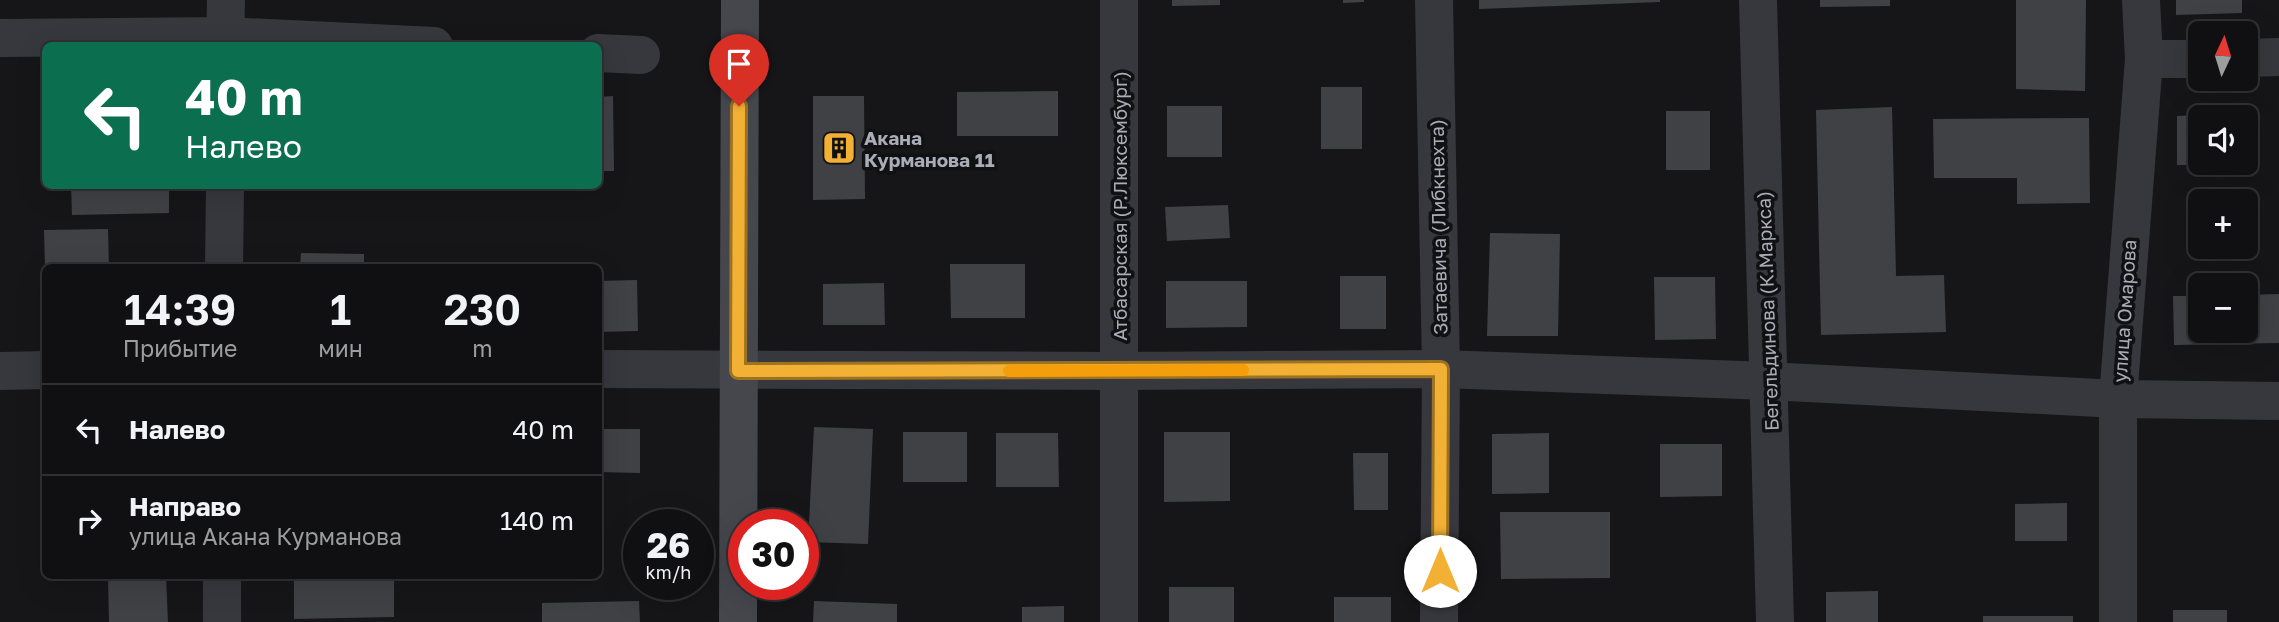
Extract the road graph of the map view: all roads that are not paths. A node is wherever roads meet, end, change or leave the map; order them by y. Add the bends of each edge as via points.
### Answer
1 (740, 0) edge
2 (1119, 0) edge
3 (1434, 0) edge
4 (1758, 0) edge
5 (2141, 0) edge
6 (226, 27) edge
7 (0, 38) edge
8 (390, 42) edge
9 (602, 53) edge
10 (641, 55) dead end
11 (2258, 58) edge
12 (2279, 58) edge
13 (2144, 59) junction
14 (2188, 59) edge
15 (225, 189) edge
16 (224, 264) edge
17 (42, 369) edge
18 (602, 369) edge
19 (1441, 369) junction
20 (0, 371) edge
21 (738, 371) junction
22 (1119, 371) junction
23 (1769, 381) junction
24 (2118, 399) junction
25 (2279, 401) edge
26 (222, 579) edge
27 (222, 622) edge
28 (738, 622) edge
29 (1119, 622) edge
30 (1439, 622) edge
31 (1774, 622) edge
32 (2118, 622) edge

1 - 21 main road
2 - 22 street, Атбасарская (Р.Люксембург)
3 - 19 street, Затаевича (Либкнехта)
4 - 23 street, Бегельдинова (К.Маркса)
5 - 13 street, улица Омарова
6 - 7 street
6 - 8 street
9 - 10 street
11 - 12 street
13 - 14 street
13 - 24 street, улица Омарова
15 - 16 street
17 - 20 street
18 - 21 street
19 - 22 street
19 - 23 street
19 - 30 street, Затаевича (Либкнехта)
21 - 22 street
21 - 28 main road
22 - 29 street, Атбасарская (Р.Люксембург)
23 - 24 street
23 - 31 street, Бегельдинова (К.Маркса)
24 - 25 street
24 - 32 street, улица Омарова
26 - 27 street

